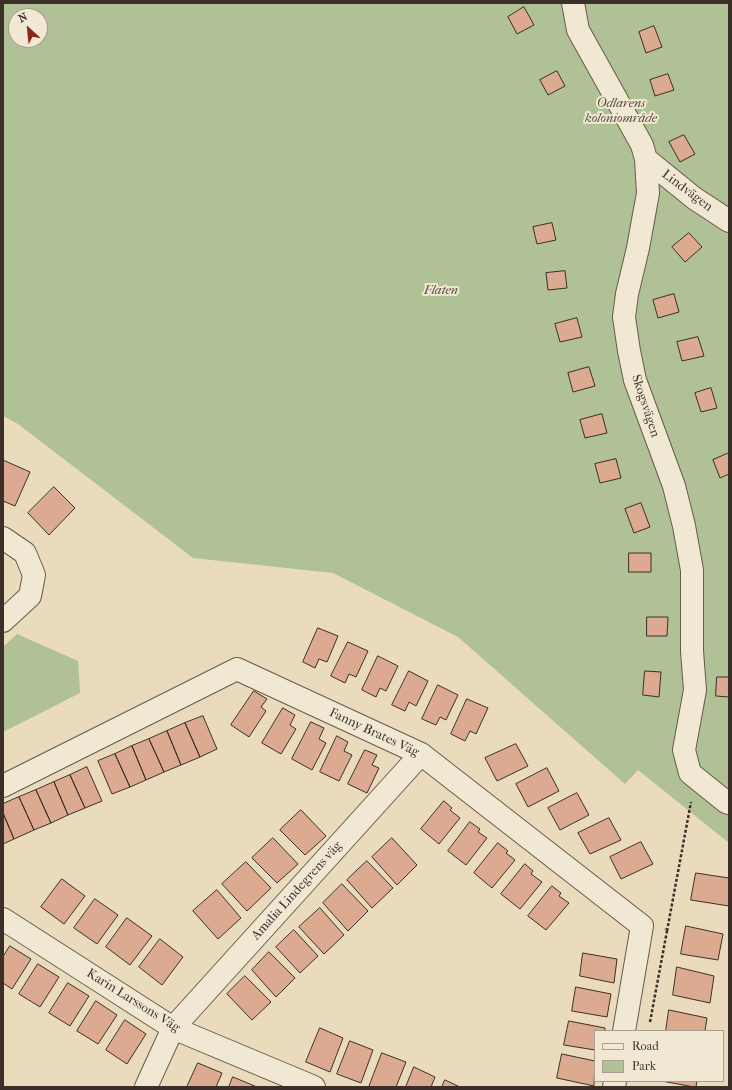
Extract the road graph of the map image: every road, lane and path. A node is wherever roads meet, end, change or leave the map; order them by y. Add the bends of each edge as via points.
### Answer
1 (573, 3) edge
2 (646, 160) junction
3 (729, 221) edge
4 (3, 538) edge
5 (3, 620) edge
6 (421, 754) junction
7 (696, 778) junction
8 (3, 786) edge
9 (729, 803) edge
10 (3, 918) edge
11 (667, 931) dead end
12 (173, 1028) junction
13 (624, 1030) edge
14 (146, 1087) edge
15 (314, 1087) edge

1 - 2 street, Skogsvägen via 578,30 642,145
2 - 3 street, Lindvägen via 694,198
2 - 7 street, Skogsvägen via 648,193 624,317 635,380 674,486 692,570 692,651 695,690 684,750 690,773
4 - 5 street via 25,553 34,575 30,596
6 - 8 street, Fanny Brates Väg via 237,669
6 - 12 street, Amalia Lindegrens väg
6 - 13 street, Fanny Brates Väg via 642,926
7 - 9 street, Skogsvägen
7 - 11 path
10 - 12 street, Karin Larssons Väg
12 - 14 street, Amalia Lindegrens väg
12 - 15 street, Karin Larssons Väg

